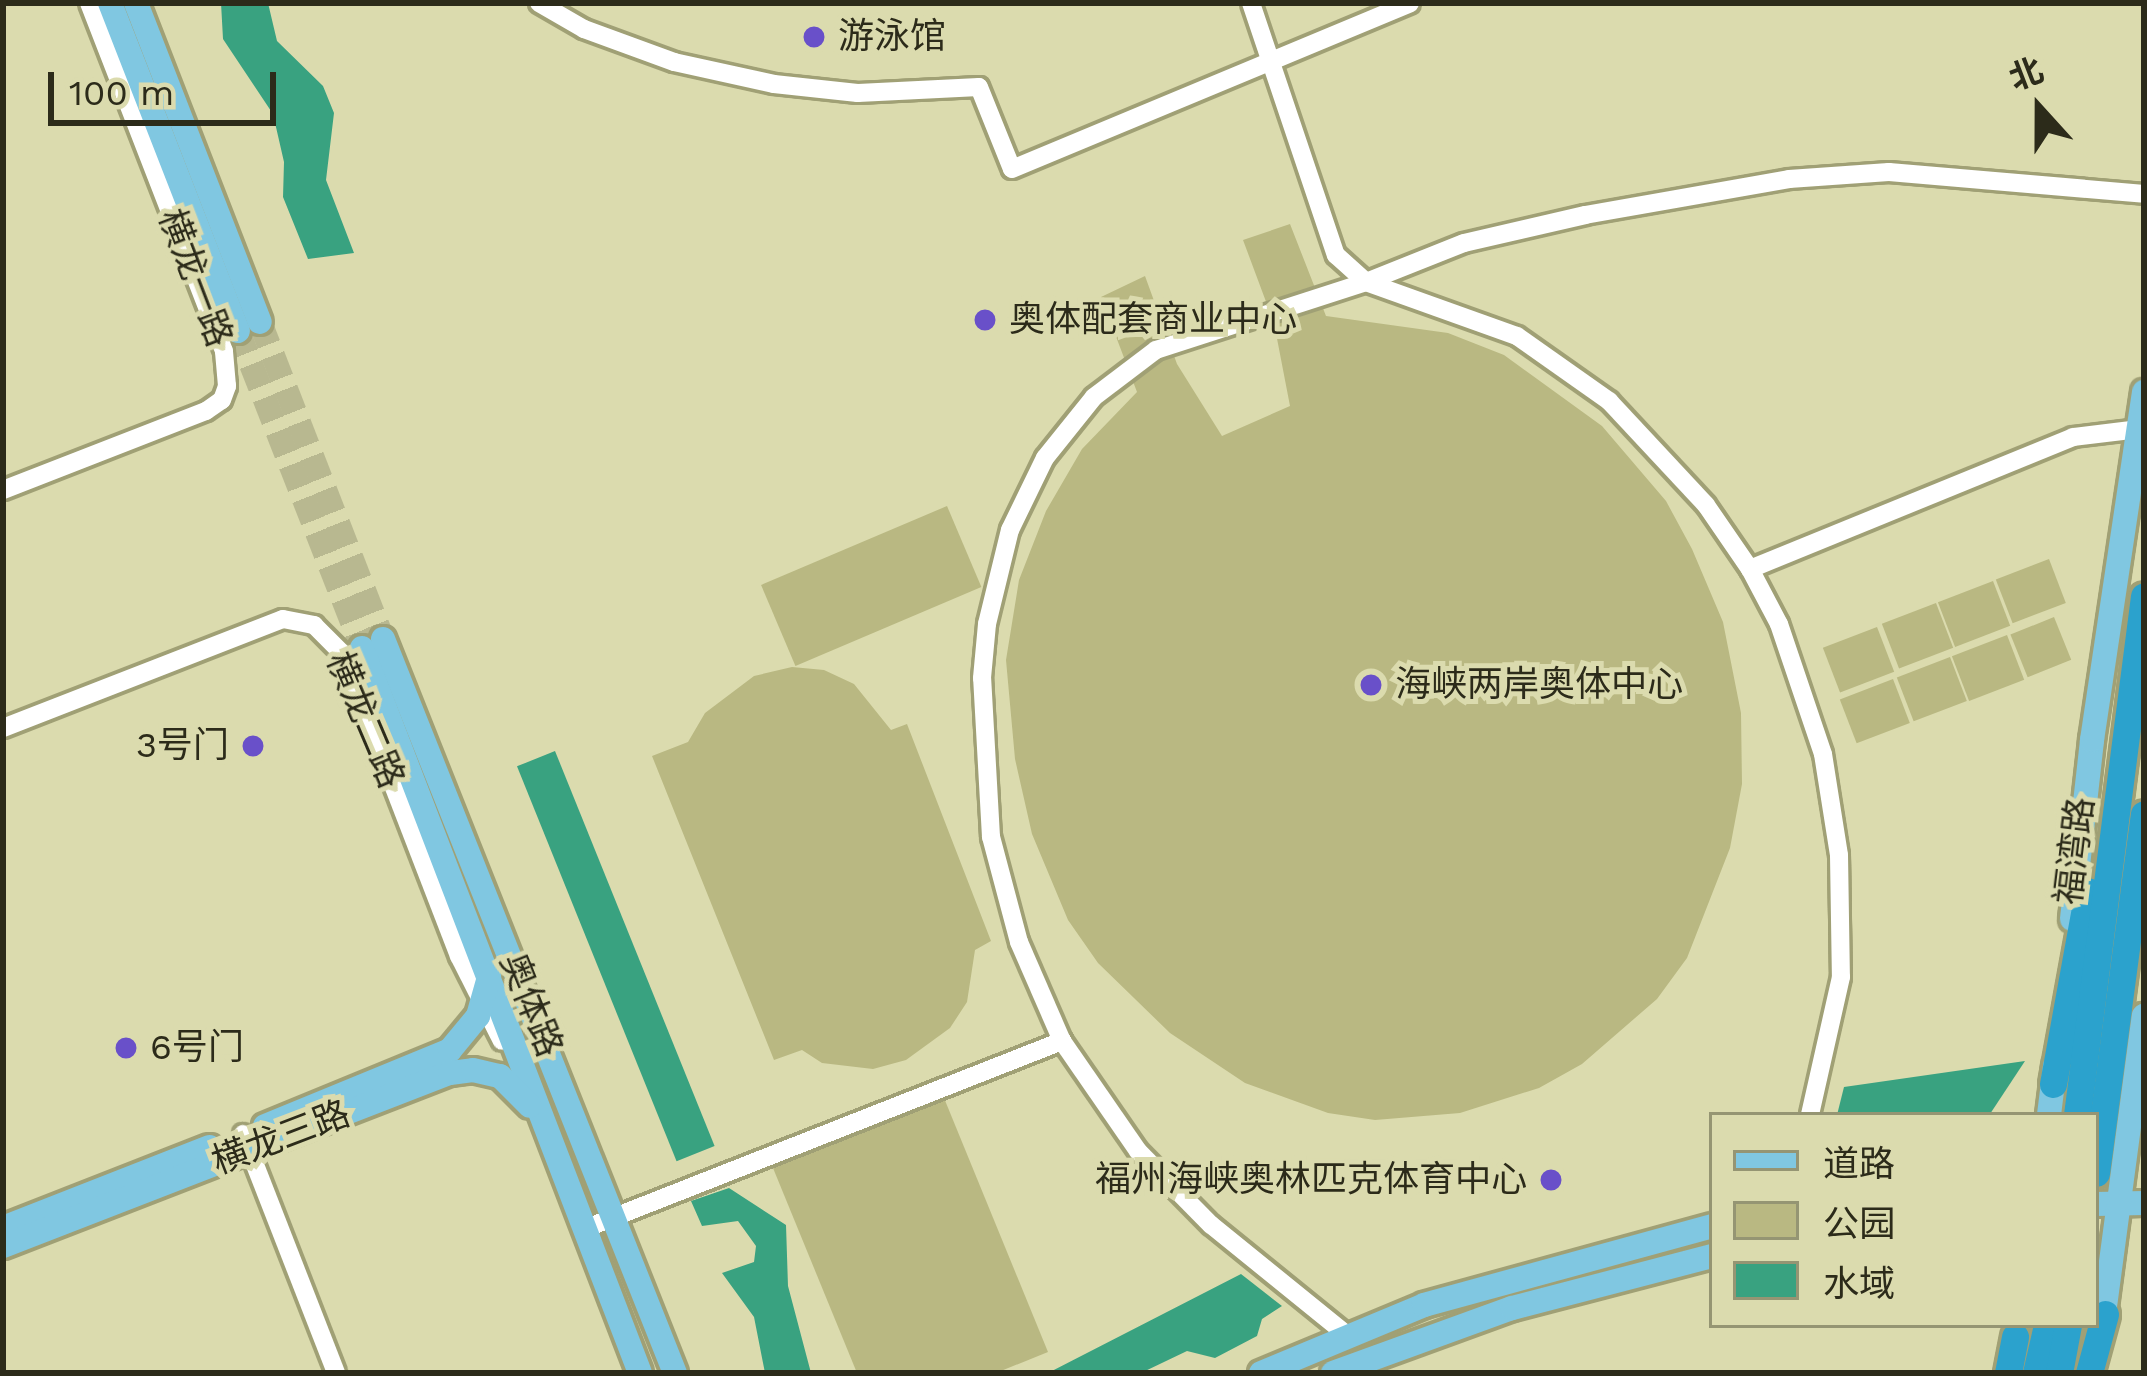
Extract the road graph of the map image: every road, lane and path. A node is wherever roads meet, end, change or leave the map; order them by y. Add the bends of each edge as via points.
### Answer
1 (89, 3) edge
2 (110, 3) edge
3 (136, 3) edge
4 (539, 3) edge
5 (1251, 3) edge
6 (1410, 3) edge
7 (1270, 65) junction
8 (2144, 194) edge
9 (1366, 282) junction
10 (2144, 392) edge
11 (2139, 429) junction
12 (3, 490) edge
13 (1750, 569) junction
14 (2144, 585) edge
15 (2144, 596) edge
16 (3, 728) edge
17 (2144, 814) edge
18 (486, 990) junction
19 (2144, 1016) edge
20 (1062, 1041) junction
21 (2053, 1084) junction
22 (1811, 1112) edge
23 (2049, 1112) edge
24 (2077, 1112) edge
25 (544, 1124) junction
26 (246, 1142) junction
27 (2114, 1175) edge
28 (2144, 1203) edge
29 (2107, 1204) edge
30 (614, 1217) junction
31 (1709, 1227) edge
32 (3, 1228) edge
33 (584, 1229) junction
34 (3, 1246) edge
35 (1709, 1257) edge
36 (2105, 1314) joint
37 (2046, 1328) edge
38 (2067, 1328) edge
39 (2016, 1331) edge
40 (1347, 1335) junction
41 (336, 1373) edge
42 (640, 1373) edge
43 (675, 1373) edge
44 (1261, 1373) edge
45 (1333, 1373) edge
46 (2007, 1373) edge
47 (2036, 1373) edge
48 (2059, 1373) edge
49 (2091, 1373) edge

1 - 12 street, 横龙一路 via 224,351 227,386 206,411
2 - 3 main road via 249,327
4 - 7 street via 674,62 774,84 858,93 979,87 1012,169
5 - 7 street
6 - 7 street
7 - 9 street via 1336,255
8 - 9 street via 1889,172 1789,179 1464,243
9 - 13 street via 1481,319 1578,375 1654,443
9 - 20 street via 1172,343 1124,369 1060,437 1015,518 988,624 984,785 1011,916
10 - 11 main road
11 - 13 street via 2073,437
11 - 21 main road via 2092,740
13 - 22 street via 1812,715 1839,855 1839,994
14 - 21 highway
15 - 24 highway, 福湾路
16 - 18 street, 横龙二路 via 283,619 314,625 341,653
17 - 27 highway, 福湾路
18 - 25 main road, 奥体路
18 - 26 main road, 横龙三路 via 471,1030 441,1056
18 - 30 main road, 奥体路 via 373,644
19 - 27 main road
20 - 30 street
20 - 40 street via 1157,1172
21 - 23 main road
25 - 26 main road, 横龙三路 via 511,1083 472,1070
25 - 33 main road, 奥体路
26 - 32 main road, 横龙三路
26 - 34 main road, 横龙三路
26 - 41 street
27 - 29 main road
28 - 29 main road
29 - 36 main road
30 - 33 street
30 - 43 main road, 奥体路
31 - 40 main road via 1491,1284
33 - 42 main road, 奥体路
35 - 45 main road via 1512,1308
36 - 49 highway
37 - 47 highway
38 - 48 highway
39 - 46 highway
40 - 44 main road

